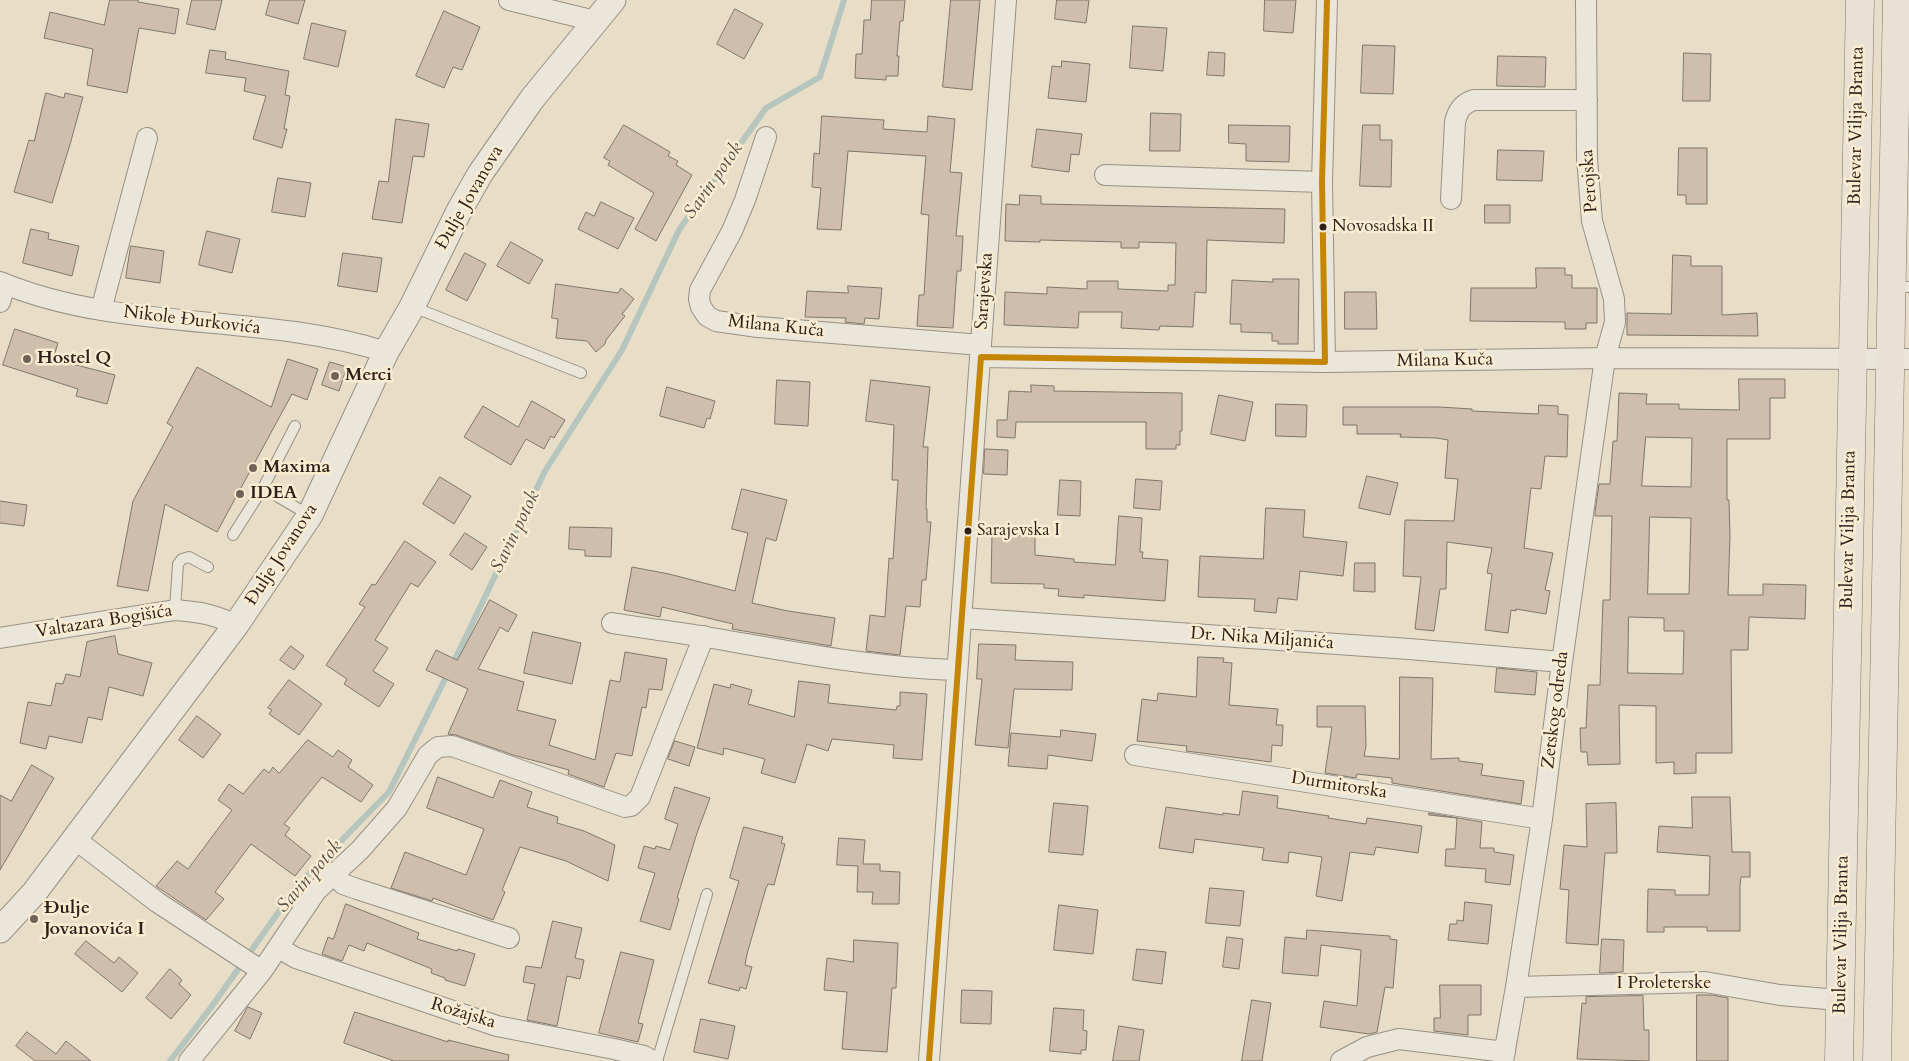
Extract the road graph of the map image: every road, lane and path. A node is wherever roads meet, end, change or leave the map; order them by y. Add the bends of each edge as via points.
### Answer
1 (509, 0) edge
2 (613, 0) edge
3 (1006, 0) edge
4 (1327, 0) edge
5 (1586, 0) edge
6 (1860, 0) edge
7 (1897, 0) edge
8 (595, 21) junction
9 (1587, 100) junction
10 (766, 137) dead end
11 (147, 138) dead end
12 (1901, 143) edge
13 (1105, 174) dead end
14 (1322, 182) junction
15 (1451, 199) dead end
16 (1900, 287) edge
17 (2, 289) edge
18 (412, 307) junction
19 (102, 310) junction
20 (981, 351) junction
21 (386, 352) junction
22 (1605, 358) junction
23 (1899, 359) edge
24 (1853, 360) junction
25 (1325, 362) junction
26 (581, 373) dead end
27 (295, 426) dead end
28 (264, 488) junction
29 (310, 515) junction
30 (233, 535) dead end
31 (208, 567) dead end
32 (175, 610) junction
33 (962, 618) junction
34 (612, 623) dead end
35 (236, 625) junction
36 (704, 636) junction
37 (0, 638) edge
38 (1562, 662) junction
39 (958, 670) junction
40 (1135, 755) dead end
41 (1542, 819) junction
42 (75, 839) junction
43 (333, 874) junction
44 (706, 894) dead end
45 (0, 930) edge
46 (509, 938) dead end
47 (279, 948) junction
48 (250, 962) junction
49 (1516, 987) junction
50 (1840, 999) junction
51 (1504, 1056) edge
52 (189, 1061) edge
53 (653, 1061) edge
54 (657, 1061) edge
55 (929, 1061) edge
56 (1341, 1061) edge
57 (1839, 1061) edge
58 (1877, 1061) edge

1 - 8 street
2 - 8 street, Đulje Jovanova
3 - 20 street, Sarajevska
4 - 14 street
5 - 9 street, Perojska
6 - 24 main road, Bulevar Vilija Branta
7 - 12 main road
8 - 18 street, Đulje Jovanova via 532,99 480,174 458,211
9 - 15 street via 1474,100 1463,106 1456,122
9 - 22 street, Perojska via 1592,222 1614,299 1615,322
10 - 20 street, Milana Kuča via 732,231 700,290 701,307 707,316 716,321 758,327
11 - 19 street
12 - 16 main road
13 - 14 street
14 - 25 street
16 - 23 main road
17 - 19 street, Nikole Đurkovića
18 - 21 street, Đulje Jovanova
18 - 26 lane
19 - 21 street, Nikole Đurkovića via 336,338
20 - 25 street, Milana Kuča
20 - 33 street, Sarajevska
21 - 29 street, Đulje Jovanova
22 - 24 street, Milana Kuča
22 - 25 street, Milana Kuča
22 - 38 street, Zetskog odreda
23 - 24 street, Milana Kuča
23 - 58 main road
24 - 50 main road, Bulevar Vilija Branta
27 - 28 lane
28 - 29 lane
28 - 30 lane
29 - 35 street, Đulje Jovanova
31 - 32 lane via 189,557 178,564
32 - 35 street, Valtazara Bogišića via 216,616
32 - 37 street, Valtazara Bogišića
33 - 38 street, Dr. Nika Miljanića via 1409,648
33 - 39 street, Sarajevska
34 - 36 street
35 - 42 street, Đulje Jovanova
36 - 39 street via 834,659
36 - 43 street via 640,797 631,806 625,807 445,745 433,749 397,808 360,850
38 - 41 street, Zetskog odreda
39 - 55 street, Sarajevska
40 - 41 street, Durmitorska
41 - 49 street, Zetskog odreda
42 - 45 street, Đulje Jovanova via 34,893
42 - 48 street via 157,902
43 - 46 street via 350,887
43 - 47 street via 316,891
44 - 54 lane
47 - 48 street
47 - 53 street, Rožajska via 317,965 496,1026 644,1056
48 - 52 street
49 - 50 street, I Proleterske via 1705,982 1780,995
49 - 51 street, Zetskog odreda
50 - 57 main road, Bulevar Vilija Branta
51 - 56 street via 1399,1039 1367,1047

